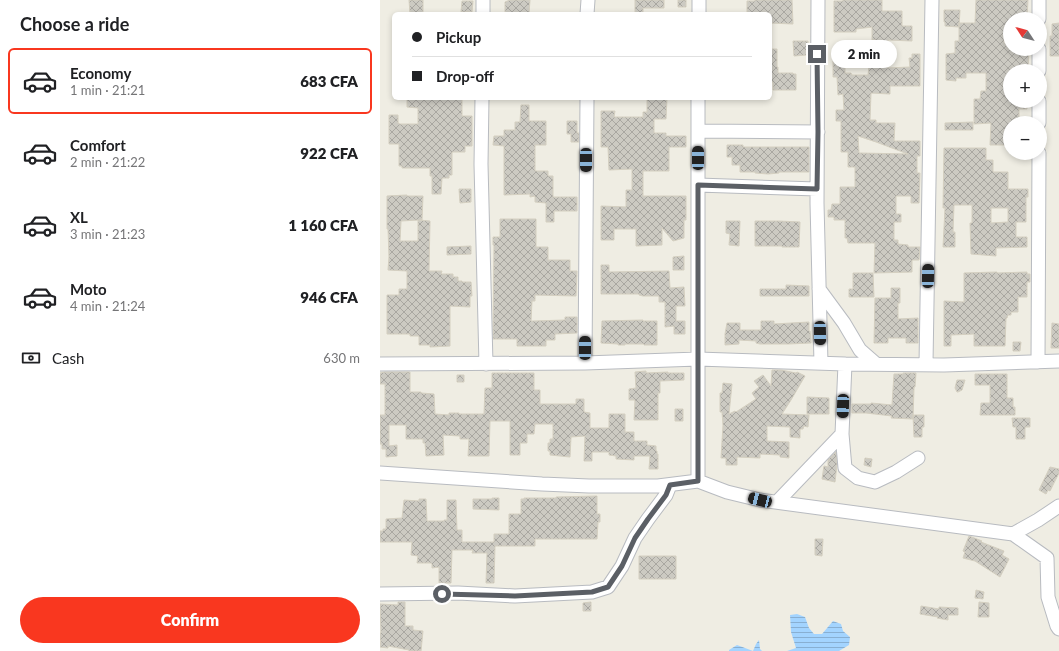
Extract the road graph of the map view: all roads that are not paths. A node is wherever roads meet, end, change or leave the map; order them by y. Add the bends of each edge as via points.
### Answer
1 (483, 0) edge
2 (588, 0) edge
3 (699, 0) edge
4 (818, 0) edge
5 (932, 0) edge
6 (1039, 0) edge
7 (483, 12) edge
8 (588, 12) edge
9 (699, 12) edge
10 (1039, 12) edge
11 (482, 100) edge
12 (587, 100) edge
13 (698, 100) edge
14 (698, 132) junction
15 (818, 132) junction
16 (1039, 160) edge
17 (698, 185) junction
18 (817, 189) junction
19 (819, 289) junction
20 (698, 359) junction
21 (1059, 361) edge
22 (1038, 362) junction
23 (821, 363) junction
24 (380, 364) edge
25 (486, 364) junction
26 (585, 364) junction
27 (845, 364) junction
28 (876, 364) junction
29 (926, 364) junction
30 (842, 434) junction
31 (918, 458) dead end
32 (380, 472) edge
33 (698, 481) junction
34 (670, 485) junction
35 (777, 502) junction
36 (1059, 506) edge
37 (1013, 534) junction
38 (380, 594) edge
39 (1059, 629) edge

1 - 7 street
2 - 8 street
3 - 9 street
4 - 15 street
5 - 29 street
6 - 10 street
11 - 25 street
12 - 26 street
13 - 14 street
14 - 15 street
14 - 17 street
15 - 18 street
16 - 22 street
17 - 18 street
17 - 20 street
18 - 19 street
19 - 23 street
19 - 28 street via 860,350
20 - 23 street
20 - 26 street
20 - 33 street
21 - 22 street
22 - 29 street
23 - 27 street
24 - 25 street
25 - 26 street
27 - 28 street
27 - 30 street
28 - 29 street
30 - 31 street via 845,468 858,478 875,482
30 - 35 street
32 - 34 street via 542,484
33 - 34 street
33 - 35 street via 728,492
34 - 38 street via 666,495 635,538 622,566 608,587 592,592 515,596
35 - 37 street
36 - 37 street
37 - 39 street via 1047,558 1048,597

